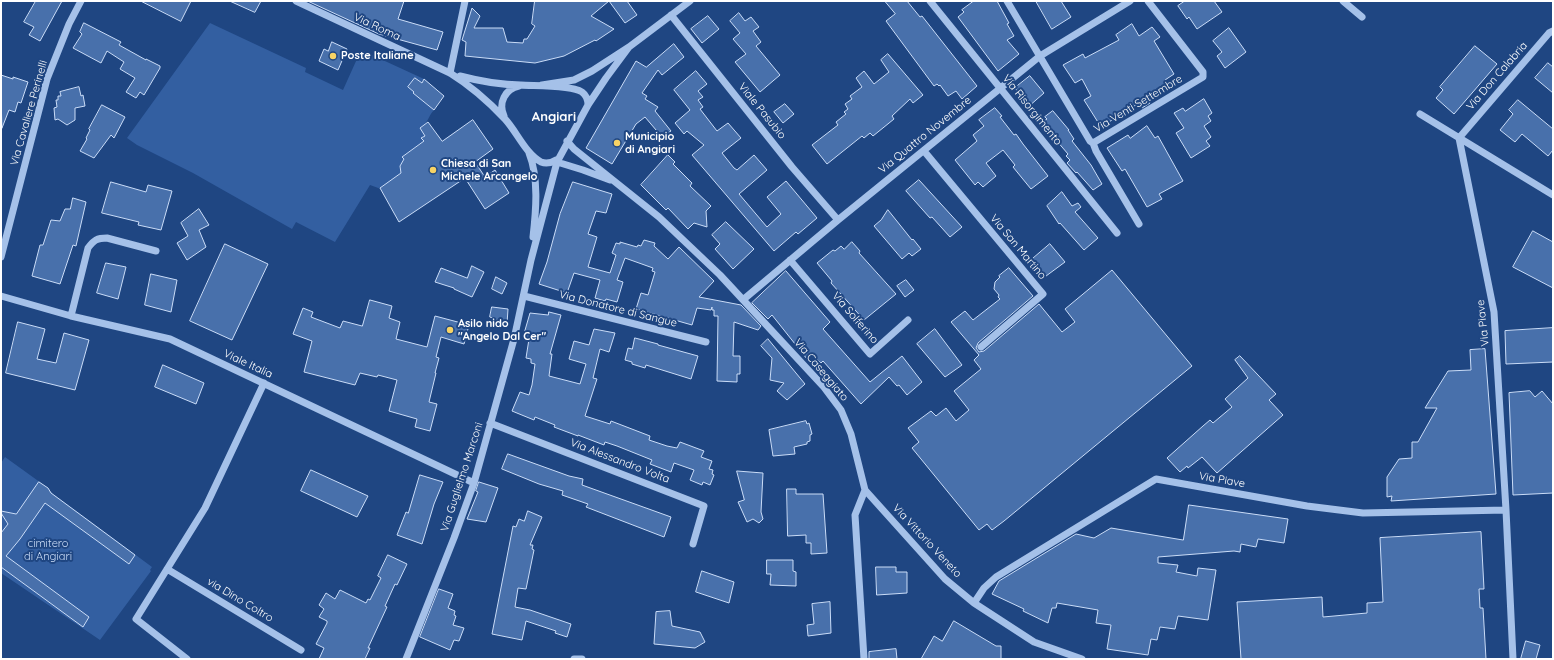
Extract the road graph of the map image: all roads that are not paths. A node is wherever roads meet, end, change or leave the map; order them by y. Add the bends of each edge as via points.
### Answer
1 (81, 1) edge
2 (296, 1) edge
3 (465, 1) edge
4 (690, 1) edge
5 (930, 1) edge
6 (1007, 1) edge
7 (1130, 1) edge
8 (1148, 1) edge
9 (1343, 1) edge
10 (672, 15) junction
11 (1362, 17) dead end
12 (1553, 31) edge
13 (629, 47) junction
14 (1040, 56) junction
15 (450, 73) junction
16 (520, 85) junction
17 (542, 85) junction
18 (1000, 88) junction
19 (588, 105) junction
20 (1420, 114) dead end
21 (506, 120) junction
22 (1459, 138) junction
23 (568, 141) junction
24 (1093, 143) junction
25 (527, 148) junction
26 (924, 151) junction
27 (557, 162) junction
28 (620, 184) junction
29 (1553, 195) edge
30 (838, 220) junction
31 (1139, 224) dead end
32 (1117, 233) dead end
33 (156, 251) dead end
34 (1, 257) edge
35 (531, 260) junction
36 (790, 260) junction
37 (1, 296) edge
38 (524, 296) junction
39 (744, 299) junction
40 (71, 316) junction
41 (908, 320) dead end
42 (706, 342) dead end
43 (981, 347) dead end
44 (264, 383) junction
45 (490, 423) junction
46 (474, 483) junction
47 (865, 490) junction
48 (1506, 510) junction
49 (693, 544) dead end
50 (167, 569) junction
51 (974, 603) junction
52 (301, 650) dead end
53 (187, 659) edge
54 (406, 659) edge
55 (574, 659) edge
56 (582, 659) edge
57 (864, 659) edge
58 (1082, 659) edge
59 (1513, 659) edge

1 - 34 street, Via Cavaliere Perinelli via 68,24 47,79
2 - 15 street, Via Roma
3 - 15 street
4 - 10 street
5 - 18 street, Via Risorgimento
6 - 14 street, Via Venti Settembre
7 - 14 street, Via Quattro Novembre
8 - 24 street, Via Venti Settembre via 1203,72 1203,76
9 - 11 street
10 - 13 street
10 - 30 street, Viale Pasubio via 792,167
12 - 22 street, Via Don Calabria
13 - 17 street via 574,80
13 - 19 street
14 - 18 street, Via Quattro Novembre
14 - 24 street, Via Venti Settembre
15 - 16 street via 472,79
15 - 21 street via 479,93
16 - 17 street
16 - 21 street via 513,87 502,102 501,110
17 - 19 street via 577,90 588,99
18 - 26 street, Via Quattro Novembre
18 - 32 street, Via Risorgimento
19 - 23 street
20 - 22 street
21 - 25 street
22 - 29 street
22 - 48 street, Via Piave via 1494,312
23 - 27 street
23 - 28 street, Via Caseggiato via 574,149
24 - 31 street
25 - 27 street via 542,163 556,160
25 - 35 street via 532,165 535,197
26 - 30 street, Via Quattro Novembre
26 - 43 street, Via San Martino via 1043,294
27 - 28 street
27 - 35 street
28 - 39 street, Via Caseggiato via 659,217
30 - 36 street, Via Quattro Novembre
33 - 40 street via 107,238 93,241 88,248
35 - 38 street, Via Guglielmo Marconi
36 - 39 street, Via Quattro Novembre
36 - 41 street, Via Solferino via 870,354
37 - 40 street, Viale Italia
38 - 42 street, Via Donatore di Sangue
38 - 45 street, Via Guglielmo Marconi
39 - 47 street, Via Caseggiato via 823,386 841,410 851,434
40 - 44 street, Viale Italia via 170,339
44 - 46 street, Viale Italia
44 - 50 street via 205,508
45 - 46 street, Via Guglielmo Marconi
45 - 49 street, Via Alessandro Volta via 704,506
46 - 54 street, Via Guglielmo Marconi
47 - 51 street, Via Vittorio Veneto via 944,579
47 - 57 street via 855,515
48 - 51 street, Via Piave via 1363,513 1307,506 1156,479 996,577 984,588
48 - 59 street, Via Piave
50 - 52 street, via Dino Coltro
50 - 53 street via 136,619
51 - 58 street, Via Vittorio Veneto via 1034,642
55 - 56 street

